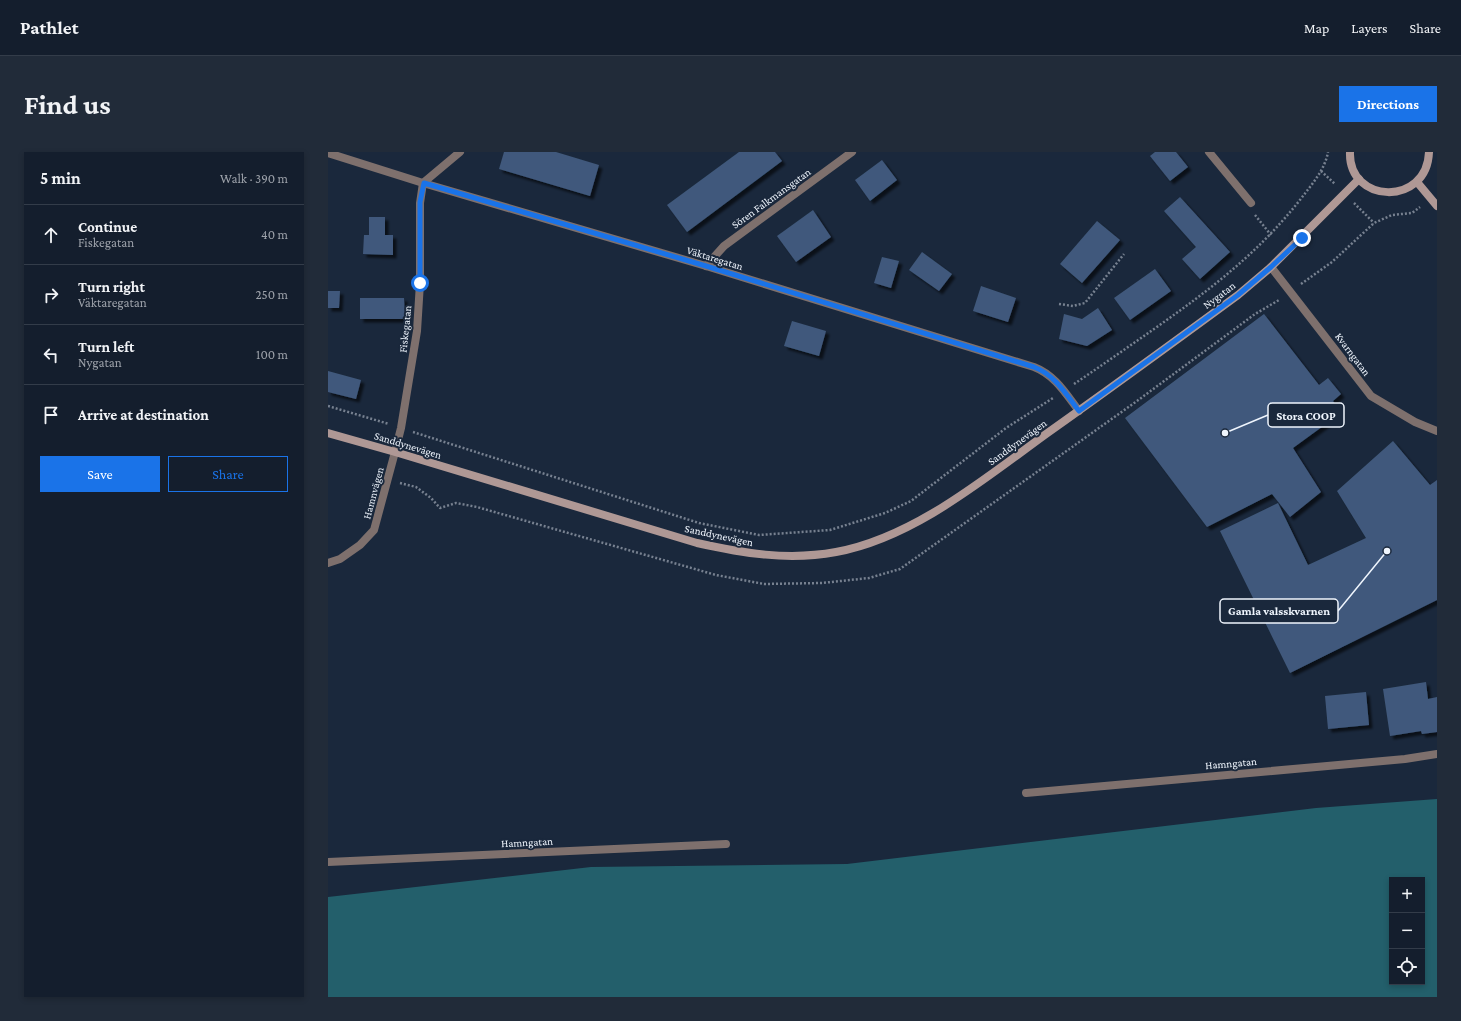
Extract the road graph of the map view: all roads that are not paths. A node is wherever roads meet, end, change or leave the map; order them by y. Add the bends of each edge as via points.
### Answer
1 (460, 152) edge
2 (852, 152) edge
3 (1209, 152) edge
4 (1350, 152) edge
5 (1429, 152) edge
6 (328, 153) edge
7 (1359, 179) junction
8 (1417, 182) junction
9 (424, 183) junction
10 (1251, 203) road end
11 (1437, 206) edge
12 (706, 266) junction
13 (1271, 267) junction
14 (1079, 411) junction
15 (1437, 431) edge
16 (328, 434) edge
17 (395, 452) junction
18 (328, 563) edge
19 (1437, 754) edge
20 (1026, 793) dead end
21 (726, 844) dead end
22 (328, 862) edge

1 - 9 street
2 - 12 street, Sören Falkmansgatan via 724,246
3 - 10 street
4 - 7 street via 1352,168
5 - 8 street via 1427,166
6 - 9 street, Väktaregatan
7 - 8 street via 1375,190 1391,193 1406,190
7 - 13 street, Nygatan
8 - 11 street
9 - 12 street, Väktaregatan
9 - 17 street, Fiskegatan via 420,202 417,331
12 - 14 street, Väktaregatan via 1042,370 1052,377
13 - 14 street, Nygatan via 1238,295
13 - 15 street, Kvarngatan via 1371,396 1415,422
14 - 17 street, Sanddynevägen via 980,482 917,522 882,539 836,552 805,556 772,556 696,542
16 - 17 street, Sanddynevägen
17 - 18 street, Hamnvägen via 374,530 360,545 340,559
19 - 20 street, Hamngatan
21 - 22 street, Hamngatan

